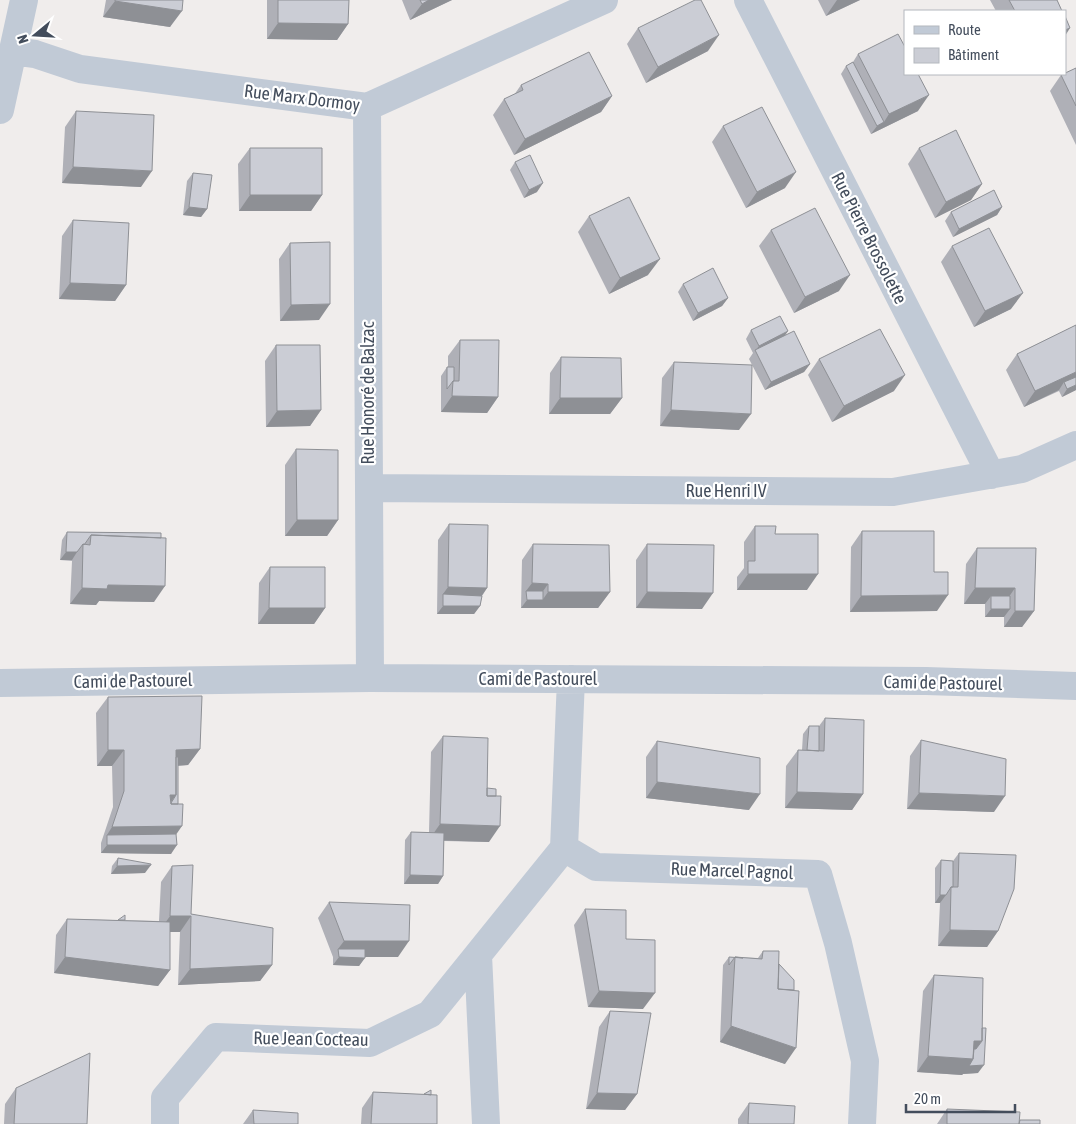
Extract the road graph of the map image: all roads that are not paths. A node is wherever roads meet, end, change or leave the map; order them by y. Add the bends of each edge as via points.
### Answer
1 (24, 0) edge
2 (604, 0) edge
3 (748, 0) edge
4 (12, 51) junction
5 (367, 108) junction
6 (0, 110) edge
7 (1076, 445) edge
8 (991, 475) junction
9 (369, 488) junction
10 (370, 678) junction
11 (571, 679) junction
12 (0, 683) edge
13 (1076, 686) edge
14 (564, 848) junction
15 (478, 954) junction
16 (165, 1124) edge
17 (486, 1124) edge
18 (862, 1124) edge

1 - 4 street
2 - 5 street, Rue Marx Dormoy
3 - 8 street, Rue Pierre Brossolette
4 - 5 street, Rue Marx Dormoy via 35,54 80,69
4 - 6 street
5 - 9 street, Rue Honoré de Balzac
7 - 8 street, Rue Henri IV via 1022,470
8 - 9 street, Rue Henri IV via 893,492
9 - 10 street, Rue Honoré de Balzac
10 - 11 street, Cami de Pastourel
10 - 12 street, Cami de Pastourel
11 - 13 street, Cami de Pastourel via 926,681
11 - 14 street
14 - 15 street, Rue Jean Cocteau
14 - 18 street, Rue Marcel Pagnol via 596,867 818,874 838,943 865,1061
15 - 16 street, Rue Jean Cocteau via 430,1014 370,1043 216,1037 165,1098
15 - 17 street

